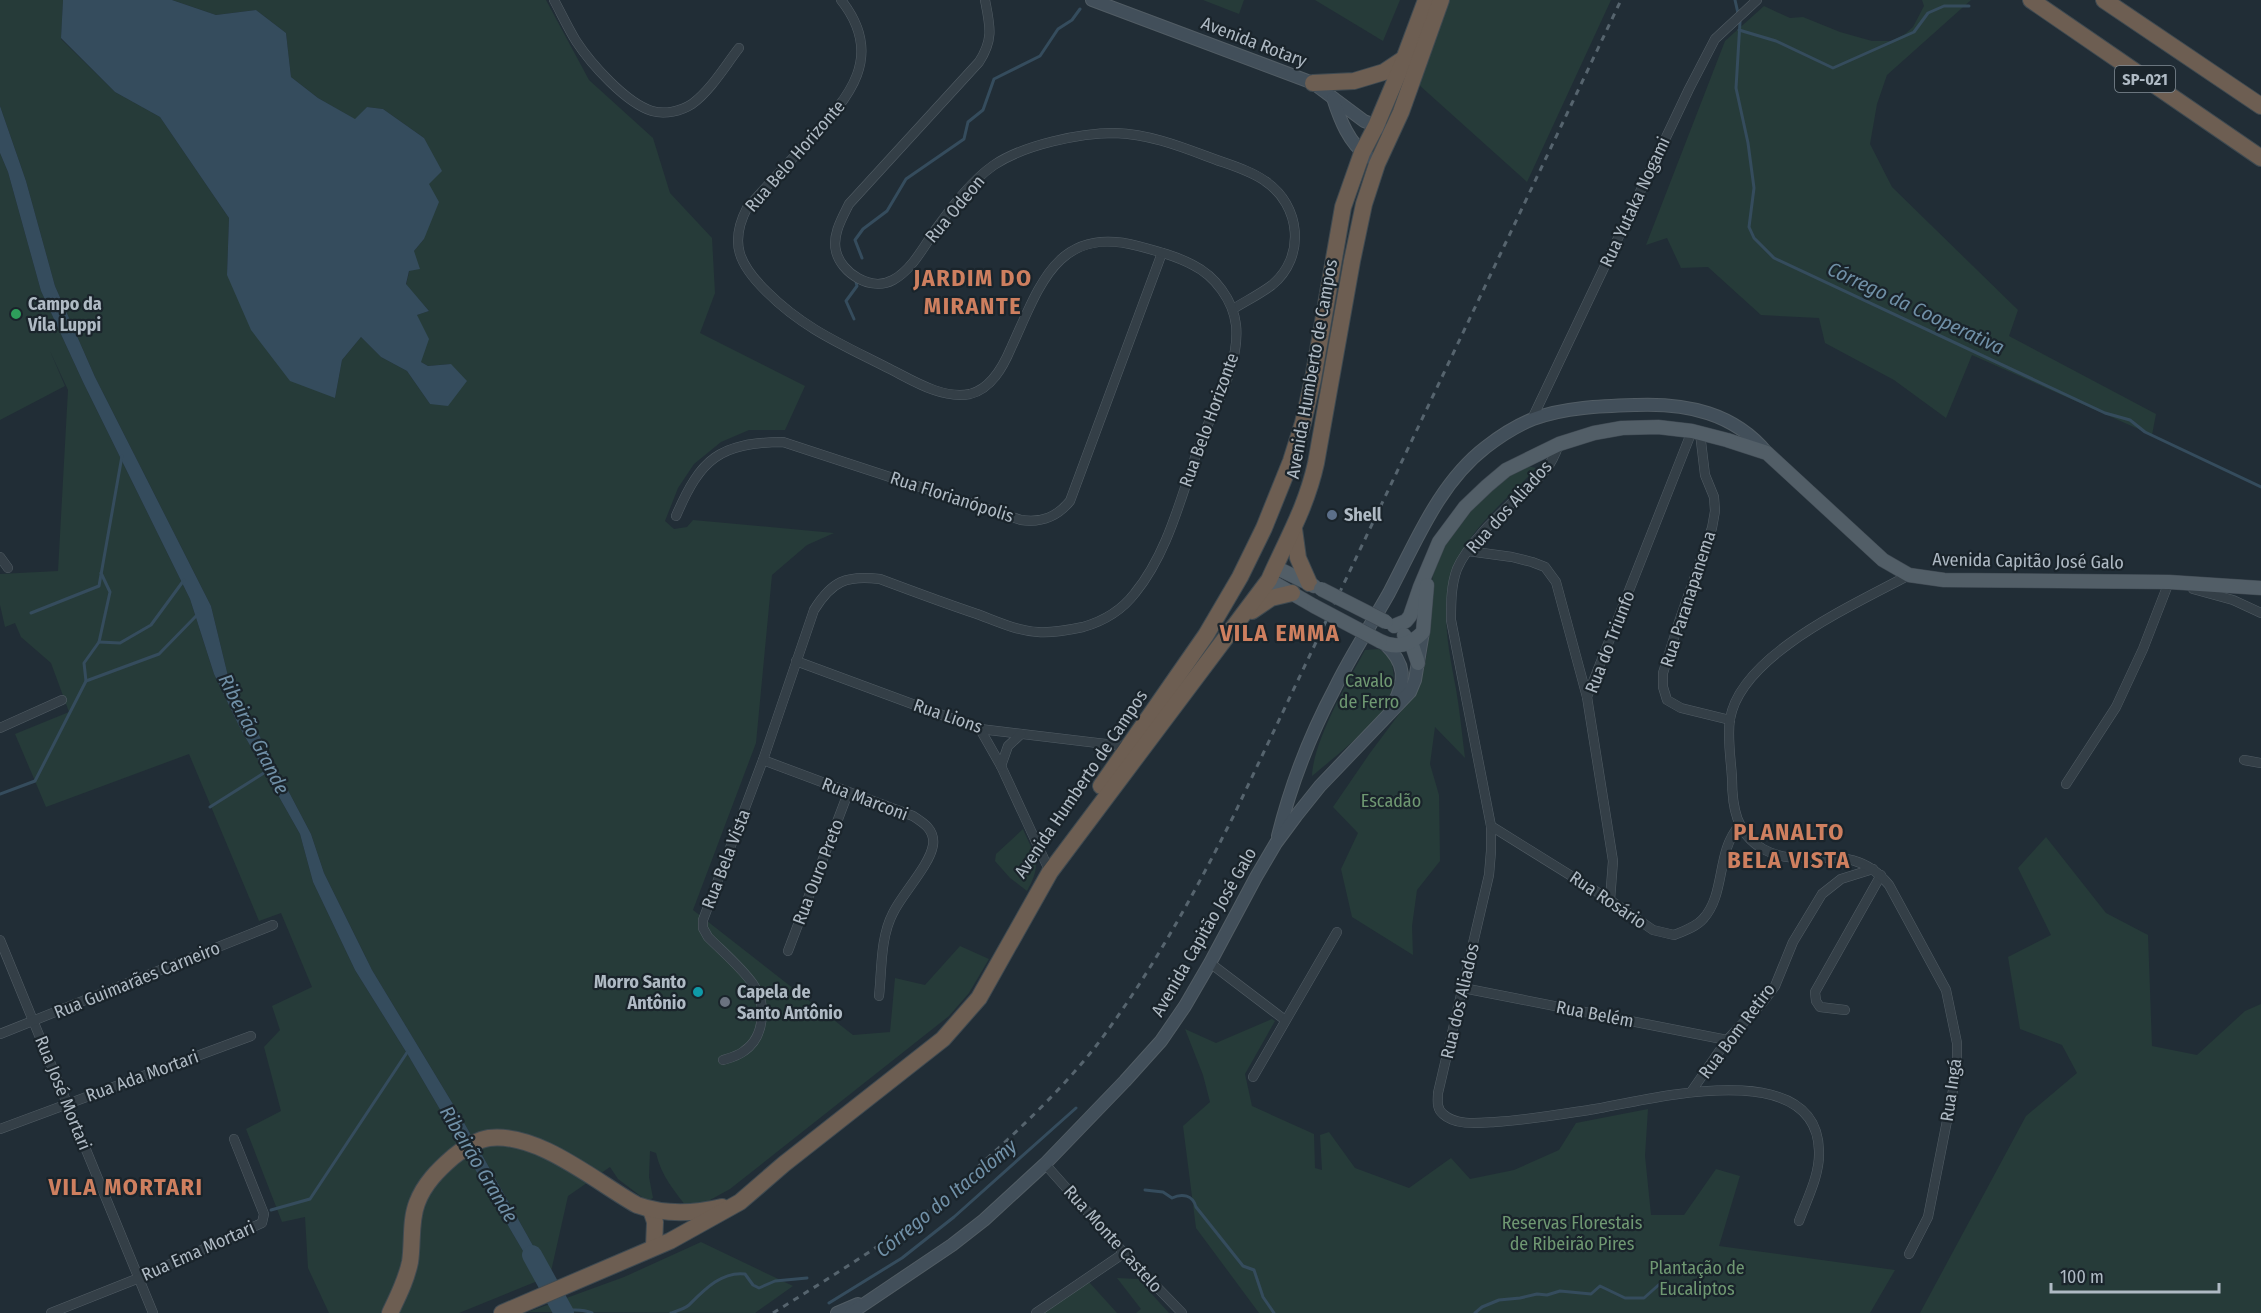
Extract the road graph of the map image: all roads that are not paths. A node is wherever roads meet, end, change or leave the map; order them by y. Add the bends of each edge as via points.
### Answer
1 (554, 0) edge
2 (842, 0) edge
3 (985, 0) edge
4 (1092, 0) edge
5 (1426, 0) edge
6 (1442, 0) edge
7 (1757, 0) edge
8 (2031, 0) edge
9 (2104, 0) edge
10 (739, 48) dead end
11 (1405, 58) junction
12 (1312, 83) junction
13 (1333, 97) junction
14 (2261, 106) edge
15 (1384, 129) junction
16 (1362, 153) junction
17 (2261, 158) edge
18 (1377, 164) junction
19 (1161, 253) junction
20 (1233, 309) junction
21 (1532, 419) junction
22 (1696, 432) junction
23 (1559, 444) junction
24 (1767, 453) junction
25 (1291, 461) junction
26 (1309, 493) junction
27 (676, 516) dead end
28 (1264, 528) junction
29 (1294, 529) junction
30 (1468, 551) junction
31 (0, 557) edge
32 (1430, 562) junction
33 (8, 568) dead end
34 (1271, 572) junction
35 (1910, 575) junction
36 (1240, 577) junction
37 (2168, 584) junction
38 (1315, 586) junction
39 (2261, 588) edge
40 (1292, 593) junction
41 (2261, 613) edge
42 (1242, 618) junction
43 (1390, 624) junction
44 (1423, 632) junction
45 (1410, 642) junction
46 (1383, 643) junction
47 (796, 661) junction
48 (1418, 663) junction
49 (1587, 697) junction
50 (62, 700) dead end
51 (1390, 712) junction
52 (1730, 720) junction
53 (0, 728) edge
54 (980, 729) junction
55 (1021, 735) junction
56 (1135, 748) junction
57 (763, 760) junction
58 (2244, 760) dead end
59 (2261, 763) edge
60 (1001, 766) junction
61 (2066, 784) dead end
62 (848, 793) junction
63 (1491, 826) junction
64 (1740, 826) junction
65 (1276, 843) junction
66 (1048, 868) junction
67 (1877, 872) junction
68 (1610, 900) junction
69 (273, 925) dead end
70 (1337, 932) dead end
71 (0, 940) edge
72 (788, 951) dead end
73 (1210, 963) junction
74 (1463, 988) junction
75 (879, 996) dead end
76 (1845, 1010) dead end
77 (1285, 1020) junction
78 (33, 1021) junction
79 (0, 1034) edge
80 (251, 1036) dead end
81 (1727, 1040) junction
82 (723, 1060) dead end
83 (1253, 1077) dead end
84 (1692, 1092) junction
85 (66, 1104) junction
86 (0, 1129) edge
87 (234, 1139) dead end
88 (1045, 1164) junction
89 (740, 1202) junction
90 (651, 1210) junction
91 (1799, 1221) dead end
92 (654, 1247) junction
93 (1124, 1253) junction
94 (1909, 1254) dead end
95 (139, 1278) junction
96 (867, 1300) junction
97 (51, 1313) edge
98 (153, 1313) edge
99 (390, 1313) edge
100 (502, 1313) edge
101 (837, 1313) edge
102 (851, 1313) edge
103 (1036, 1313) edge
104 (1182, 1313) edge

1 - 10 street via 576,41 597,67 638,105 654,112 672,112 691,104
2 - 19 street, Rua Belo Horizonte via 855,19 861,38 862,63 854,85 840,107 747,208 739,224 737,242 742,261 754,280 780,304 817,333 925,386 949,394 969,394 986,386 1003,366 1041,283 1072,250 1106,240
3 - 20 street, Rua Odeon via 990,26 987,50 849,204 836,235 840,262 863,281 892,281 906,270 970,186 994,165 1037,145 1082,135 1147,137 1264,180 1278,191 1290,209 1296,230 1288,265 1272,285
4 - 12 street, Avenida Rotary
5 - 11 highway, Avenida Humberto de Campos
6 - 15 highway, Avenida Humberto de Campos
7 - 21 street, Rua Yutaka Nogami via 1714,39
8 - 17 highway, SP-021
9 - 14 highway, SP-021
11 - 12 highway via 1384,72 1354,81
11 - 15 highway, Avenida Humberto de Campos
12 - 13 street, Avenida Rotary
13 - 15 street, Avenida Rotary via 1364,122
13 - 16 street via 1344,125
15 - 16 highway, Avenida Humberto de Campos
15 - 18 highway, Avenida Humberto de Campos
16 - 18 street
16 - 25 highway, Avenida Humberto de Campos via 1343,207 1313,380
18 - 26 highway, Avenida Humberto de Campos via 1357,232
19 - 20 street, Rua Belo Horizonte via 1201,269
19 - 27 street, Rua Florianópolis via 1070,501 1050,518 1022,520 783,442 752,442 725,451 702,468
20 - 47 street, Rua Belo Horizonte via 1235,349 1227,379 1161,552 1149,574 1120,609 1082,627 1037,632 1008,626 880,579 861,577 843,580 825,592 813,610
21 - 24 street, Avenida Capitão José Galo via 1598,406 1649,404 1685,408 1736,424
21 - 65 street, Avenida Capitão José Galo via 1486,447 1464,468 1420,529 1315,729 1298,768
22 - 23 main road, Avenida Capitão José Galo via 1622,428
22 - 24 main road, Avenida Capitão José Galo
22 - 49 street, Rua do Triunfo
22 - 52 street, Rua Paranapanema via 1714,497 1712,528 1663,673 1663,687 1667,700 1680,708
23 - 30 street, Rua dos Aliados via 1548,469
23 - 32 main road, Avenida Capitão José Galo via 1506,470 1486,486 1453,520
24 - 35 main road, Avenida Capitão José Galo via 1883,560
25 - 26 highway via 1308,467
25 - 28 highway, Avenida Humberto de Campos
26 - 29 highway, Avenida Humberto de Campos
28 - 34 highway
28 - 36 highway, Avenida Humberto de Campos
29 - 34 highway, Avenida Humberto de Campos
29 - 38 highway via 1298,558
30 - 49 street via 1512,557 1545,567 1556,582
30 - 63 street, Rua dos Aliados via 1454,581 1451,620
31 - 33 street
32 - 43 main road via 1410,616 1406,621
32 - 44 main road
34 - 36 highway
34 - 38 main road
34 - 40 main road
34 - 42 highway, Avenida Humberto de Campos
35 - 37 main road, Avenida Capitão José Galo via 1944,580
35 - 52 street via 1788,643 1752,677 1737,698
36 - 56 highway, Avenida Humberto de Campos
37 - 39 main road, Avenida Capitão José Galo
37 - 41 street via 2233,600
37 - 61 street via 2116,707
38 - 43 main road, bridge
40 - 42 highway via 1271,598
40 - 46 main road, bridge
42 - 56 highway, Avenida Humberto de Campos
43 - 45 main road
44 - 45 main road
44 - 48 street, Avenida Capitão José Galo
45 - 46 main road
45 - 48 main road
46 - 51 street via 1399,658 1402,667 1400,687
47 - 54 street, Rua Lions
47 - 57 street, Rua Bela Vista
48 - 51 street, Avenida Capitão José Galo via 1410,692
49 - 68 street, Rua do Triunfo via 1613,861
50 - 53 street
51 - 65 street, Avenida Capitão José Galo via 1320,786
52 - 64 street via 1732,799
54 - 55 street, Rua Lions
54 - 60 street
55 - 56 street, Rua Lions
55 - 60 street via 1008,746
56 - 66 highway, Avenida Humberto de Campos
57 - 62 street, Rua Marconi
57 - 82 street, Rua Bela Vista via 702,921 708,937 752,982 761,1002 762,1016 753,1043 744,1052
58 - 59 street
60 - 66 street
62 - 72 street, Rua Ouro Preto
62 - 75 street, Rua Marconi via 925,823 934,844 893,913 884,942
63 - 68 street, Rua Rosário
63 - 74 street, Rua dos Aliados via 1489,875
64 - 67 street via 1762,849 1779,856 1846,858
64 - 68 street, Rua Rosário via 1726,849 1711,908 1690,928 1674,935 1653,930
65 - 73 street, Avenida Capitão José Galo
66 - 89 highway, Avenida Humberto de Campos via 980,998 943,1039
67 - 76 street via 1815,992 1820,1007
67 - 81 street, Rua Bom Retiro via 1841,879 1821,894 1793,942 1774,986
67 - 94 street, Rua Ingá via 1889,885 1946,990 1957,1043 1957,1070 1928,1217
69 - 78 street, Rua Guimarães Carneiro
70 - 77 street
71 - 78 street, Rua José Mortari
73 - 77 street
73 - 88 street, Avenida Capitão José Galo via 1161,1041
74 - 81 street, Rua Belém
74 - 84 street, Rua dos Aliados via 1438,1093 1438,1107 1454,1120 1509,1121
77 - 83 street
78 - 79 street, Rua Guimarães Carneiro
78 - 85 street, Rua José Mortari
80 - 85 street, Rua Ada Mortari
81 - 84 street, Rua Bom Retiro
84 - 91 street, Rua dos Aliados via 1739,1090 1773,1095 1796,1104 1810,1119 1820,1153
85 - 86 street, Rua Ada Mortari
85 - 95 street, Rua José Mortari
87 - 95 street, Rua Ema Mortari via 264,1214 262,1222
88 - 93 street, Rua Monte Castelo
88 - 96 street, Avenida Capitão José Galo via 952,1245
89 - 90 highway, Avenida Humberto de Campos via 705,1211
89 - 92 highway, Avenida Humberto de Campos
90 - 92 highway via 655,1222
90 - 99 highway, Avenida Humberto de Campos via 544,1149 521,1141 489,1138 472,1144 437,1171 416,1204 410,1262
92 - 100 highway, Avenida Humberto de Campos
93 - 103 street
93 - 104 street, Rua Monte Castelo
95 - 97 street, Rua Ema Mortari
95 - 98 street, Rua José Mortari
96 - 101 street, Avenida Capitão José Galo
96 - 102 street, Avenida Capitão José Galo

